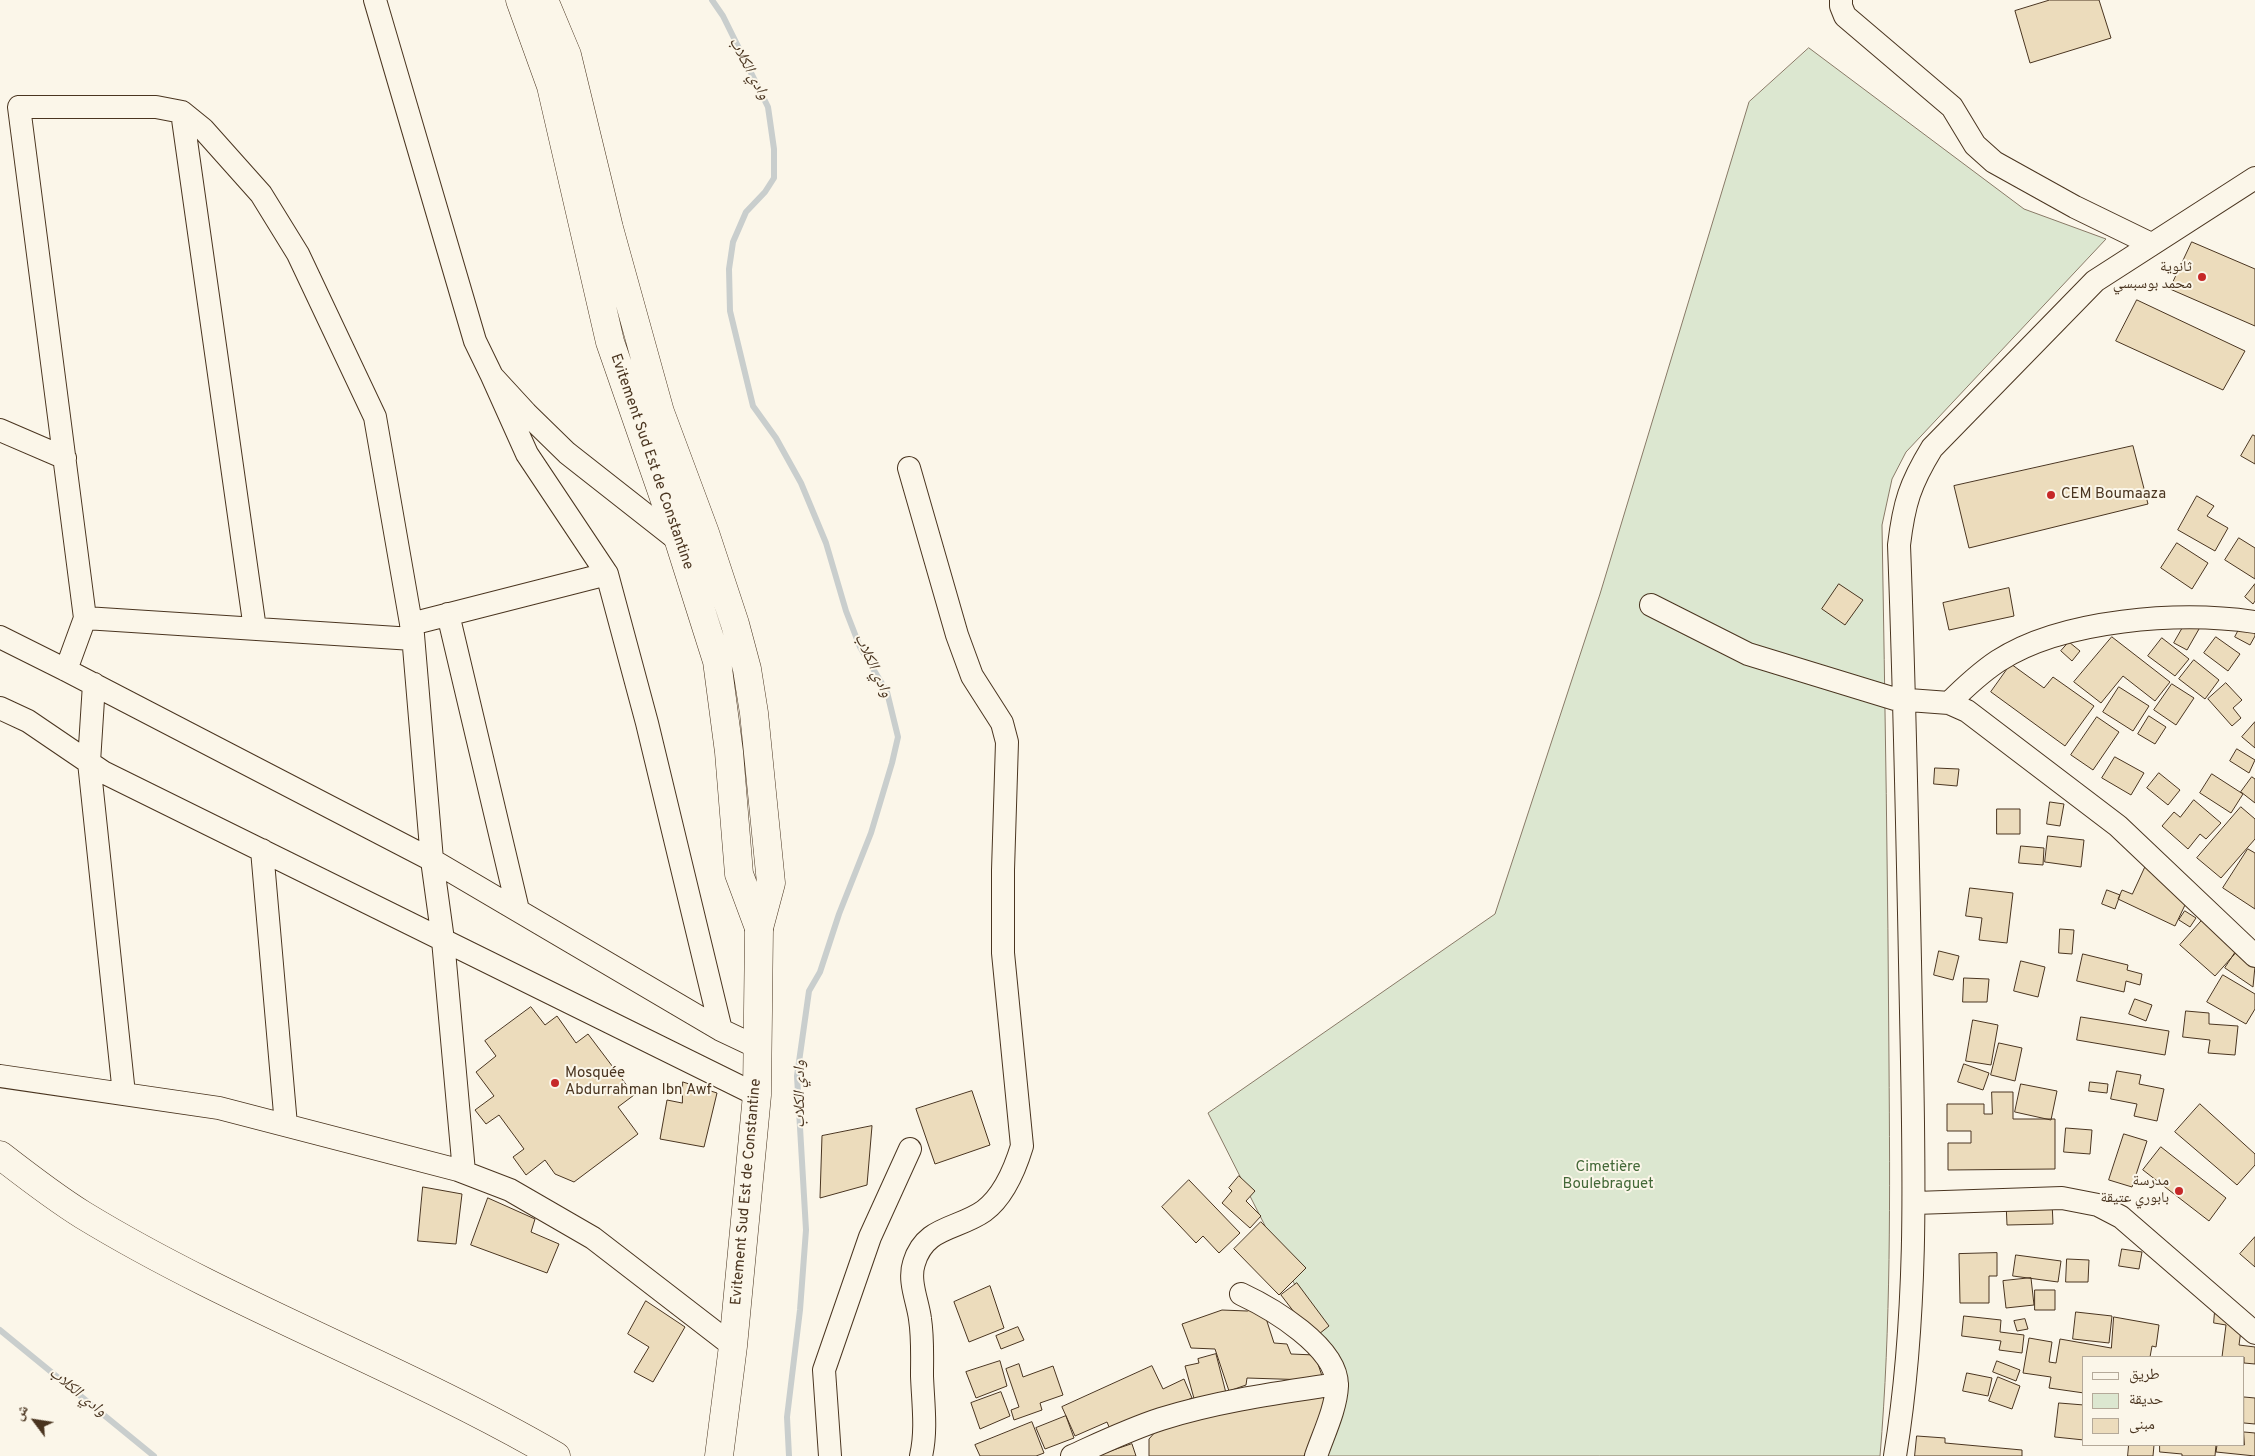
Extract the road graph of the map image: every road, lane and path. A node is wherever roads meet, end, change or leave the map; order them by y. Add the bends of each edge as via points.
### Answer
1 (375, 0) edge
2 (520, 0) edge
3 (544, 0) edge
4 (1841, 0) edge
5 (182, 112) junction
6 (2255, 178) edge
7 (2151, 244) junction
8 (492, 376) junction
9 (0, 430) edge
10 (65, 458) junction
11 (909, 468) dead end
12 (705, 533) junction
13 (679, 541) junction
14 (607, 574) junction
15 (1652, 605) dead end
16 (448, 614) junction
17 (85, 618) junction
18 (2255, 622) edge
19 (255, 629) junction
20 (412, 631) junction
21 (0, 637) edge
22 (66, 670) junction
23 (94, 684) junction
24 (1905, 701) junction
25 (1949, 703) junction
26 (0, 708) edge
27 (89, 762) junction
28 (262, 850) junction
29 (432, 860) junction
30 (518, 910) junction
31 (760, 928) junction
32 (443, 940) junction
33 (2255, 956) edge
34 (721, 1030) junction
35 (757, 1047) junction
36 (0, 1076) edge
37 (124, 1094) junction
38 (757, 1095) junction
39 (286, 1125) junction
40 (910, 1149) dead end
41 (0, 1155) edge
42 (464, 1172) junction
43 (1915, 1203) junction
44 (1241, 1294) dead end
45 (2255, 1333) edge
46 (734, 1346) junction
47 (1337, 1384) junction
48 (556, 1456) edge
49 (719, 1456) edge
50 (830, 1456) edge
51 (921, 1456) edge
52 (1072, 1456) edge
53 (1316, 1456) edge
54 (1895, 1456) edge

1 - 8 street via 475,341
2 - 13 main road, Evitement Sud Est de Constantine via 551,86 610,342
3 - 12 main road, Evitement Sud Est de Constantine via 567,55 608,228 660,412
4 - 7 street via 1845,16 1952,107 1975,145 1994,162 2075,208
5 - 10 street via 156,107 19,107
5 - 19 street
5 - 20 street via 232,158 261,194 298,254 375,417
6 - 7 street
7 - 24 street via 2095,281 1932,448 1914,478 1903,509 1899,545
8 - 13 street via 567,453
8 - 14 street via 527,454
9 - 10 street
10 - 17 street
11 - 51 street via 957,635 972,676 1002,724 1007,742 1003,953 1022,1146 1017,1165 997,1198 984,1210 927,1239 914,1264 912,1278 923,1342 924,1431
12 - 13 street
12 - 31 main road, Evitement Sud Est de Constantine via 735,624 754,713 770,883
13 - 31 main road, Evitement Sud Est de Constantine via 717,661 729,752 739,874
14 - 16 street
14 - 34 street via 648,723
15 - 24 street via 1748,654
16 - 20 street
16 - 30 street
17 - 19 street
17 - 22 street
18 - 25 street via 2196,617 2076,629 2027,646 1999,661
19 - 20 street
20 - 29 street
21 - 22 street
22 - 23 street
23 - 27 street
23 - 29 street
24 - 25 street
24 - 43 street
25 - 33 street via 1967,711 2118,826
26 - 27 street via 28,721
27 - 28 street via 103,772
27 - 37 street
28 - 32 street
28 - 39 street
29 - 30 street
29 - 32 street
30 - 34 street
31 - 35 main road, Evitement Sud Est de Constantine
32 - 38 street
32 - 42 street
34 - 35 street
35 - 38 main road, Evitement Sud Est de Constantine
36 - 37 street
37 - 39 street via 219,1108
38 - 46 main road, Evitement Sud Est de Constantine
39 - 42 street
40 - 50 street via 870,1238 824,1370
41 - 48 main road via 82,1214 124,1238 254,1306 499,1424
42 - 46 street via 510,1190 593,1238
43 - 45 street via 2062,1198 2098,1205 2121,1217
43 - 54 street via 1911,1330
44 - 47 street via 1288,1320 1308,1337 1328,1362
46 - 49 main road, Evitement Sud Est de Constantine
47 - 52 street via 1260,1396 1180,1414
47 - 53 street

